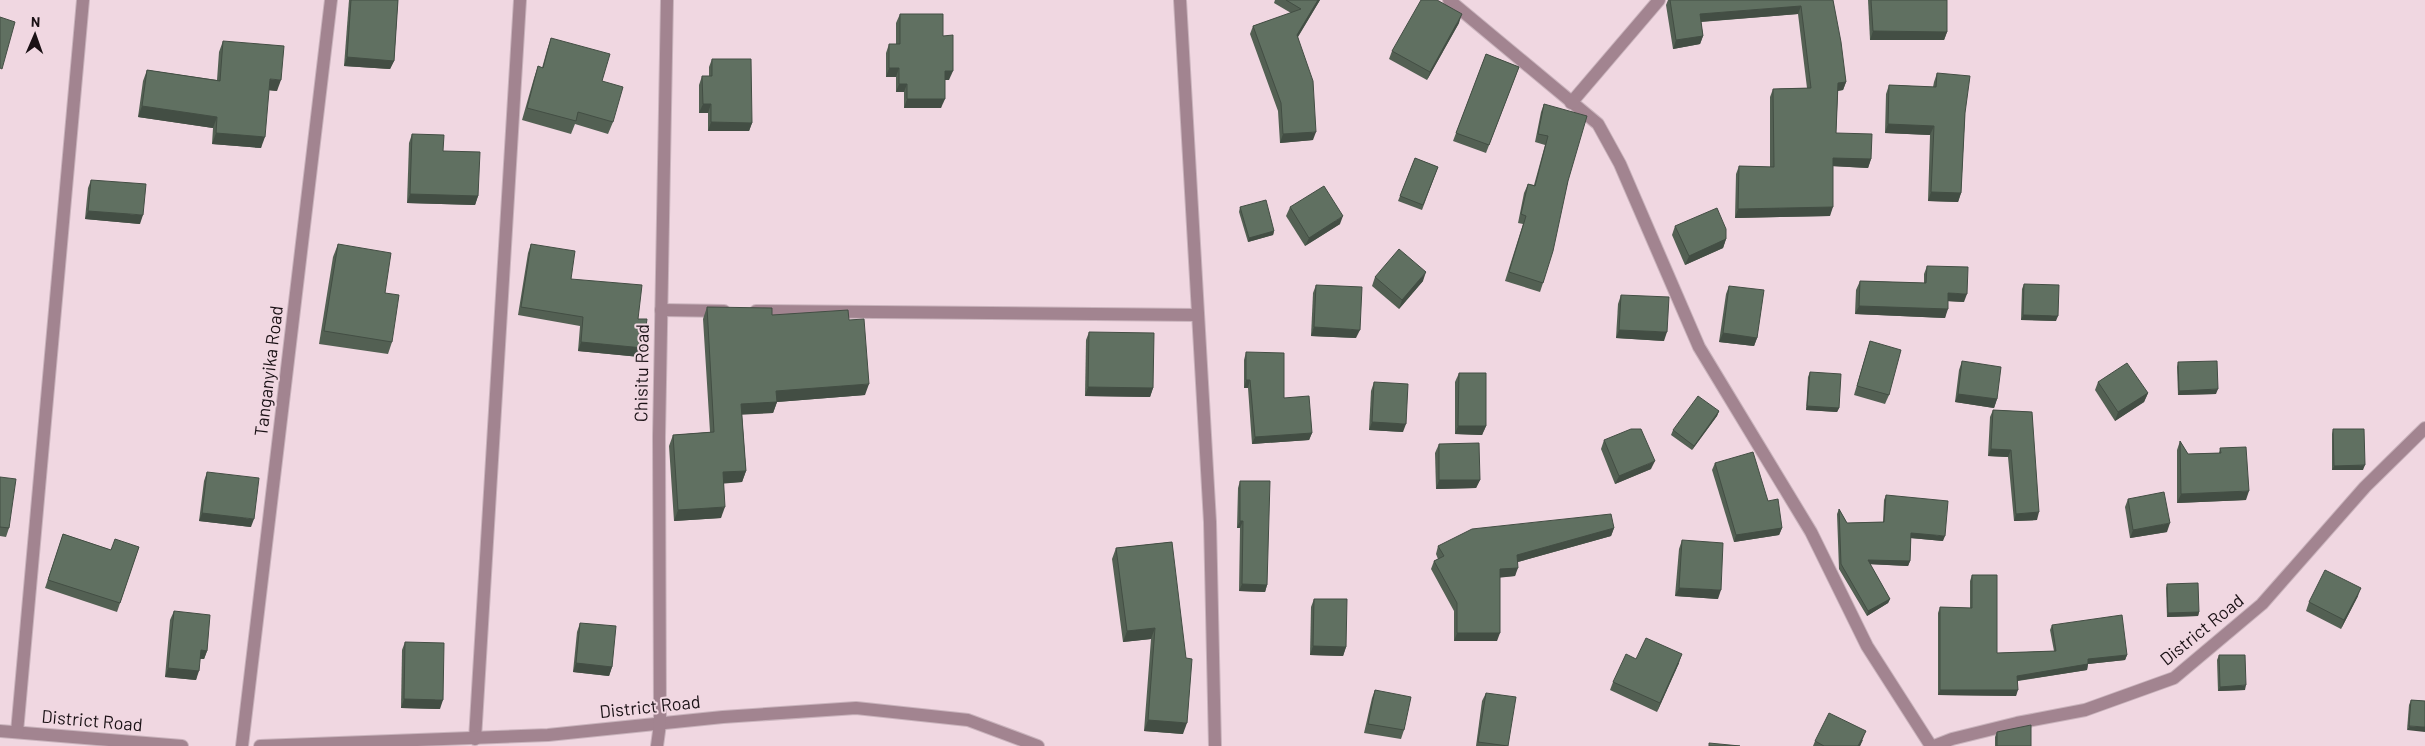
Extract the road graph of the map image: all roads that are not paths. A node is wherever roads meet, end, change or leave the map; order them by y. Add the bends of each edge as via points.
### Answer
1 (83, 0) edge
2 (331, 0) edge
3 (520, 0) edge
4 (667, 0) edge
5 (1180, 0) edge
6 (1449, 0) edge
7 (1659, 0) edge
8 (1572, 103) junction
9 (661, 310) junction
10 (1198, 315) junction
11 (2425, 428) edge
12 (660, 724) junction
13 (0, 730) edge
14 (18, 732) junction
15 (475, 739) junction
16 (182, 746) edge
17 (242, 746) edge
18 (260, 746) edge
19 (657, 746) edge
20 (1038, 746) edge
21 (1215, 746) edge
22 (1932, 746) edge

1 - 14 street
2 - 17 street, Tanganyika Road
3 - 15 street
4 - 9 street, Chisitu Road
5 - 10 street
6 - 8 street
7 - 8 street
8 - 22 street via 1598,124 1620,164 1699,347 1811,532 1867,646
9 - 10 street
9 - 12 street, Chisitu Road
10 - 21 street via 1210,522
11 - 22 street, District Road via 2365,487 2262,604 2174,678 2085,710 2017,722
12 - 15 street, District Road
12 - 19 street, Chisitu Road
12 - 20 street, District Road via 856,708 968,720
13 - 14 street, District Road
14 - 16 street, District Road
15 - 18 street, District Road

